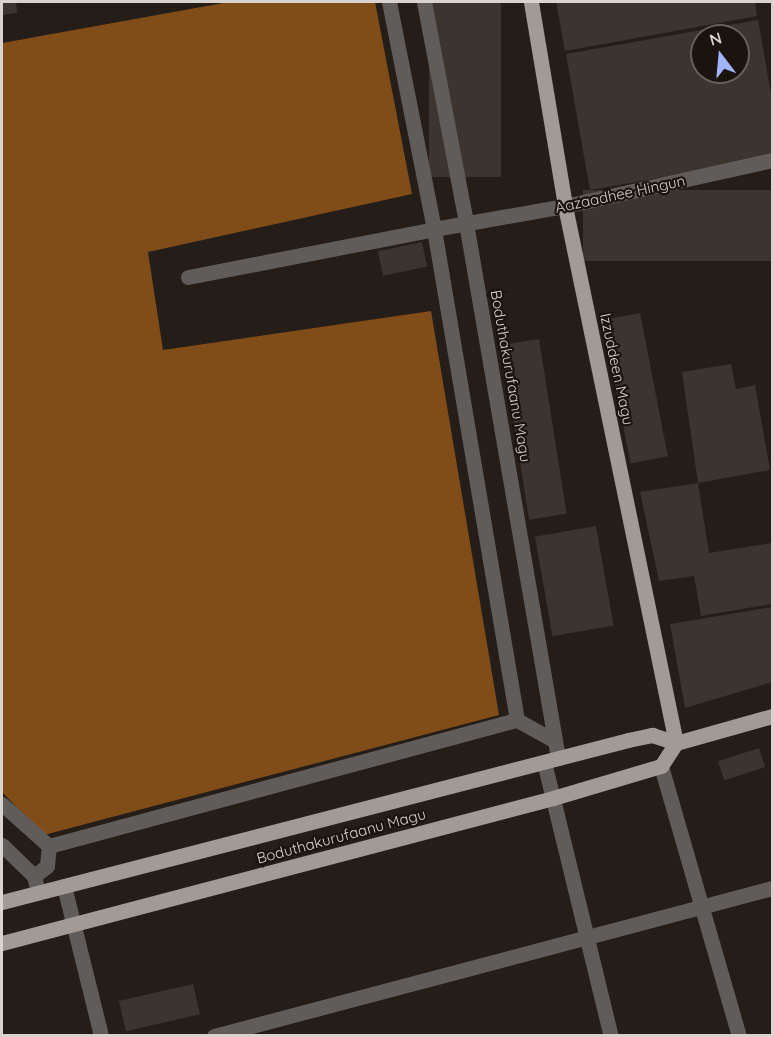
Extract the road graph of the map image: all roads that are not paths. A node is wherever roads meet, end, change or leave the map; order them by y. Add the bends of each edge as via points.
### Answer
1 (390, 2) edge
2 (424, 2) edge
3 (531, 2) edge
4 (772, 160) edge
5 (565, 206) junction
6 (466, 223) junction
7 (434, 229) junction
8 (188, 277) dead end
9 (772, 716) edge
10 (517, 720) junction
11 (555, 741) junction
12 (676, 743) junction
13 (551, 760) junction
14 (661, 766) junction
15 (553, 798) junction
16 (2, 804) edge
17 (2, 845) edge
18 (49, 846) junction
19 (34, 876) junction
20 (64, 886) junction
21 (772, 888) edge
22 (39, 893) junction
23 (2, 903) edge
24 (704, 906) junction
25 (74, 924) junction
26 (587, 937) junction
27 (2, 944) edge
28 (101, 1035) edge
29 (214, 1035) edge
30 (611, 1035) edge
31 (739, 1035) edge

1 - 7 street
2 - 6 street, Boduthakurufaanu Magu
3 - 5 main road, Izzuddeen Magu
4 - 5 street, Aazaadhee Hingun
5 - 6 street, Aazaadhee Hingun
5 - 12 main road, Izzuddeen Magu
6 - 7 street, Aazaadhee Hingun
6 - 11 street, Boduthakurufaanu Magu
7 - 8 street, Aazaadhee Hingun
7 - 10 street
9 - 12 main road, Boduthakurufaanu Magu
10 - 11 street
10 - 18 street
11 - 13 street, Boduthakurufaanu Magu
12 - 13 main road, Boduthakurufaanu Magu via 652,735
12 - 14 main road
13 - 15 street
13 - 20 main road, Boduthakurufaanu Magu
14 - 15 main road, Boduthakurufaanu Magu
14 - 24 street
15 - 25 main road, Boduthakurufaanu Magu
15 - 26 street
16 - 18 street
17 - 19 street
18 - 19 street via 47,866
19 - 22 street
20 - 22 main road, Boduthakurufaanu Magu
20 - 25 street
21 - 24 street
22 - 23 main road, Boduthakurufaanu Magu
24 - 26 street
24 - 31 street
25 - 27 main road, Boduthakurufaanu Magu
25 - 28 street
26 - 29 street
26 - 30 street

